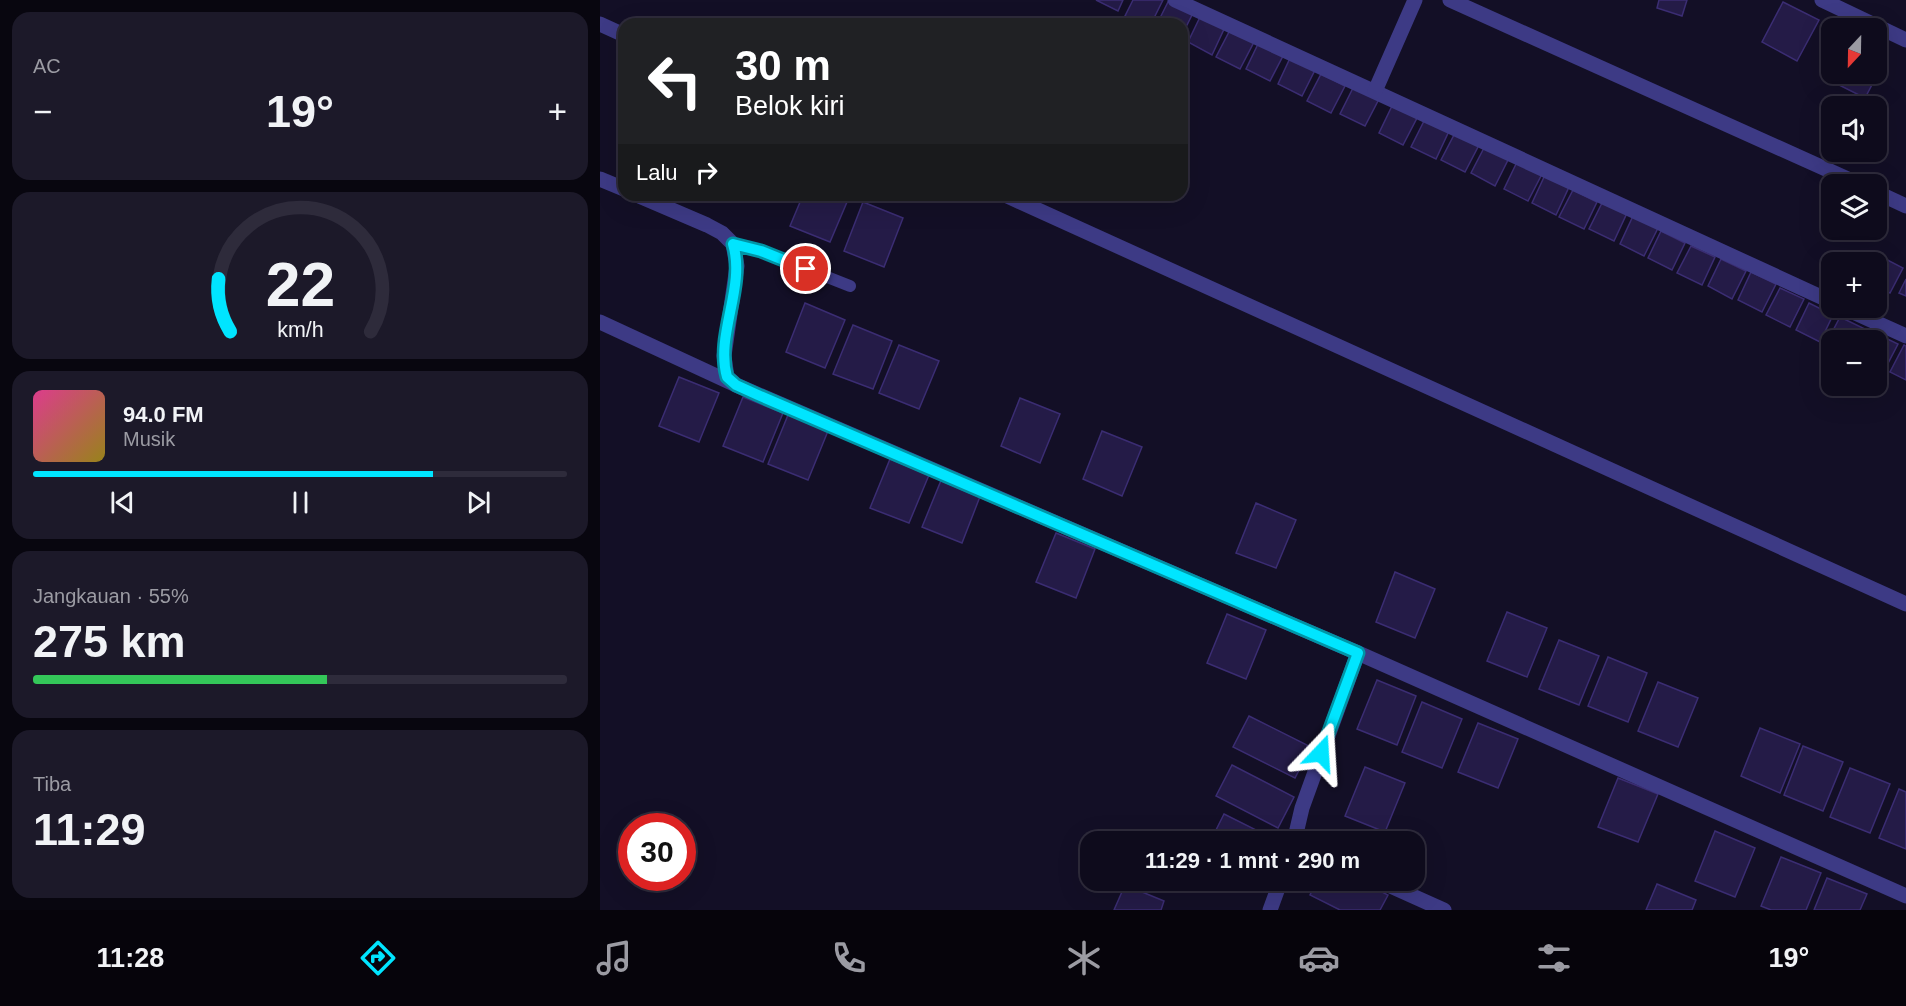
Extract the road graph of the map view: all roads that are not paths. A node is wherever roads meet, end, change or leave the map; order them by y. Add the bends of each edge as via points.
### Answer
1 (1175, 0) edge
2 (1415, 0) edge
3 (1450, 0) edge
4 (1822, 0) edge
5 (600, 24) edge
6 (618, 32) edge
7 (1906, 40) edge
8 (1375, 91) junction
9 (1837, 174) edge
10 (600, 179) edge
11 (618, 186) edge
12 (1887, 197) edge
13 (650, 201) edge
14 (1018, 201) edge
15 (1906, 206) edge
16 (733, 244) junction
17 (850, 286) dead end
18 (1821, 297) edge
19 (1866, 318) edge
20 (600, 322) edge
21 (1906, 336) edge
22 (736, 385) junction
23 (1906, 604) edge
24 (1358, 653) junction
25 (1297, 831) edge
26 (1277, 891) edge
27 (1402, 891) edge
28 (1906, 896) edge
29 (1270, 910) edge
30 (1444, 910) edge

1 - 8 street
2 - 8 street
3 - 9 street
4 - 7 street
5 - 6 street
8 - 18 street
10 - 11 street
12 - 15 street
13 - 16 street via 722,233
14 - 23 street
16 - 17 lane
16 - 22 street via 737,266 724,366 727,377
19 - 21 street
20 - 22 street
22 - 24 street
24 - 25 street
24 - 28 street
26 - 29 street
27 - 30 street

